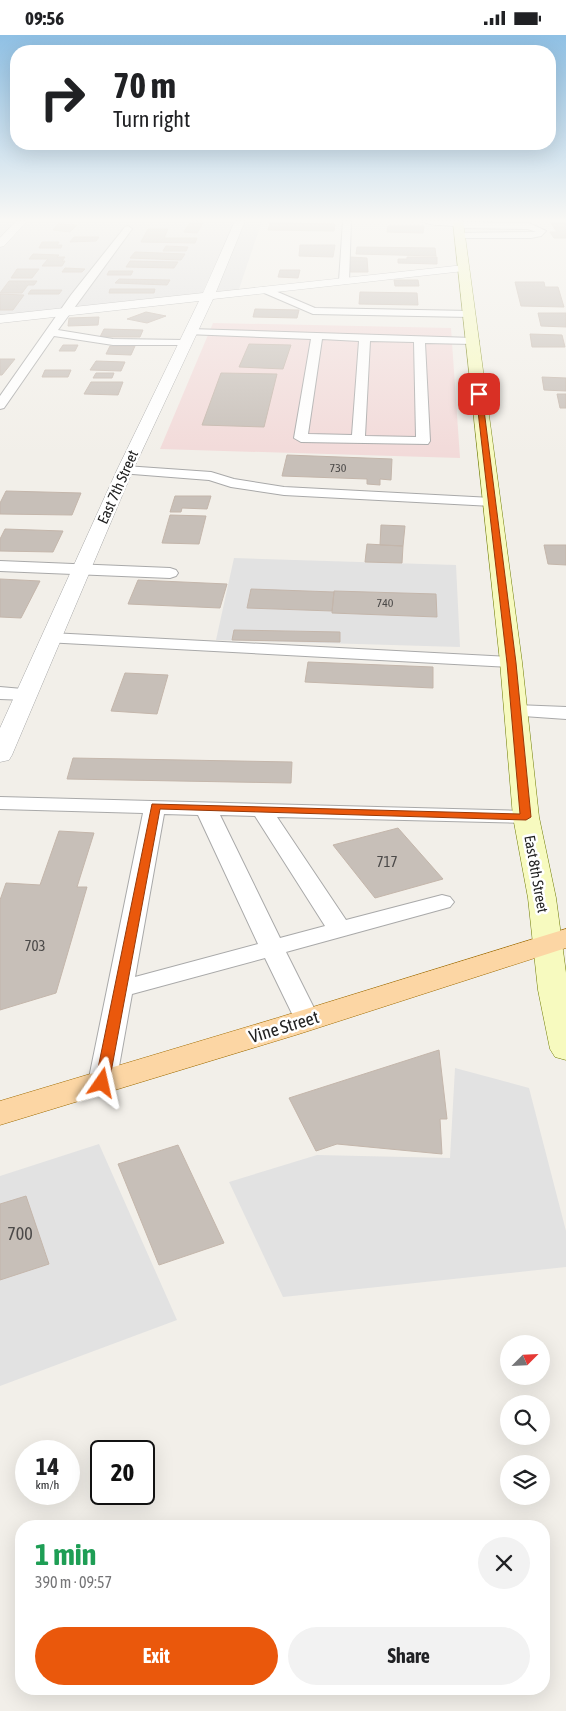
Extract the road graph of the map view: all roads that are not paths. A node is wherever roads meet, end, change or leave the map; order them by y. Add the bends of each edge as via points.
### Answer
1 (74, 299) edge
2 (179, 299) edge
3 (206, 299) edge
4 (288, 299) edge
5 (468, 299) edge
6 (66, 312) junction
7 (470, 314) junction
8 (0, 319) edge
9 (52, 332) junction
10 (317, 336) junction
11 (365, 337) junction
12 (188, 338) junction
13 (419, 339) junction
14 (472, 341) junction
15 (0, 405) edge
16 (358, 440) junction
17 (125, 470) junction
18 (492, 502) junction
19 (0, 566) edge
20 (82, 568) junction
21 (170, 573) dead end
22 (51, 638) junction
23 (511, 663) junction
24 (0, 693) edge
25 (27, 694) junction
26 (516, 711) junction
27 (566, 713) edge
28 (0, 755) edge
29 (0, 803) edge
30 (155, 806) junction
31 (205, 807) junction
32 (261, 809) junction
33 (526, 817) junction
34 (442, 902) dead end
35 (340, 930) junction
36 (557, 941) edge
37 (272, 948) junction
38 (120, 989) junction
39 (307, 1020) junction
40 (566, 1049) edge
41 (102, 1083) junction
42 (0, 1113) edge

1 - 6 lane
2 - 6 street
3 - 12 street, East 7th Street
4 - 7 lane via 313,311
5 - 7 main road, East 8th Street
6 - 8 street
6 - 9 lane
7 - 14 main road, East 8th Street
9 - 12 lane via 113,342
9 - 15 lane
10 - 11 lane
10 - 12 lane
10 - 16 lane via 301,438
11 - 13 lane
11 - 16 lane
12 - 17 street, East 7th Street
13 - 14 lane
13 - 16 lane via 423,441
14 - 18 main road, East 8th Street
17 - 18 lane via 211,476 231,483 284,491
17 - 20 street, East 7th Street
18 - 23 main road, East 8th Street
19 - 20 lane
20 - 21 lane
20 - 22 street, East 7th Street
22 - 23 lane
22 - 25 street, East 7th Street
23 - 26 main road, East 8th Street
24 - 25 lane
25 - 28 street, East 7th Street
26 - 27 lane
26 - 33 main road, East 8th Street
29 - 30 lane
30 - 31 lane
30 - 38 lane
31 - 32 lane
31 - 37 lane
32 - 33 lane
32 - 35 lane
33 - 36 main road, East 8th Street via 542,898
34 - 35 lane
35 - 37 lane
36 - 39 main road, Vine Street
36 - 40 main road, East 8th Street via 553,990
37 - 38 lane
37 - 39 lane
38 - 41 lane
39 - 41 main road, Vine Street
41 - 42 main road, Vine Street

